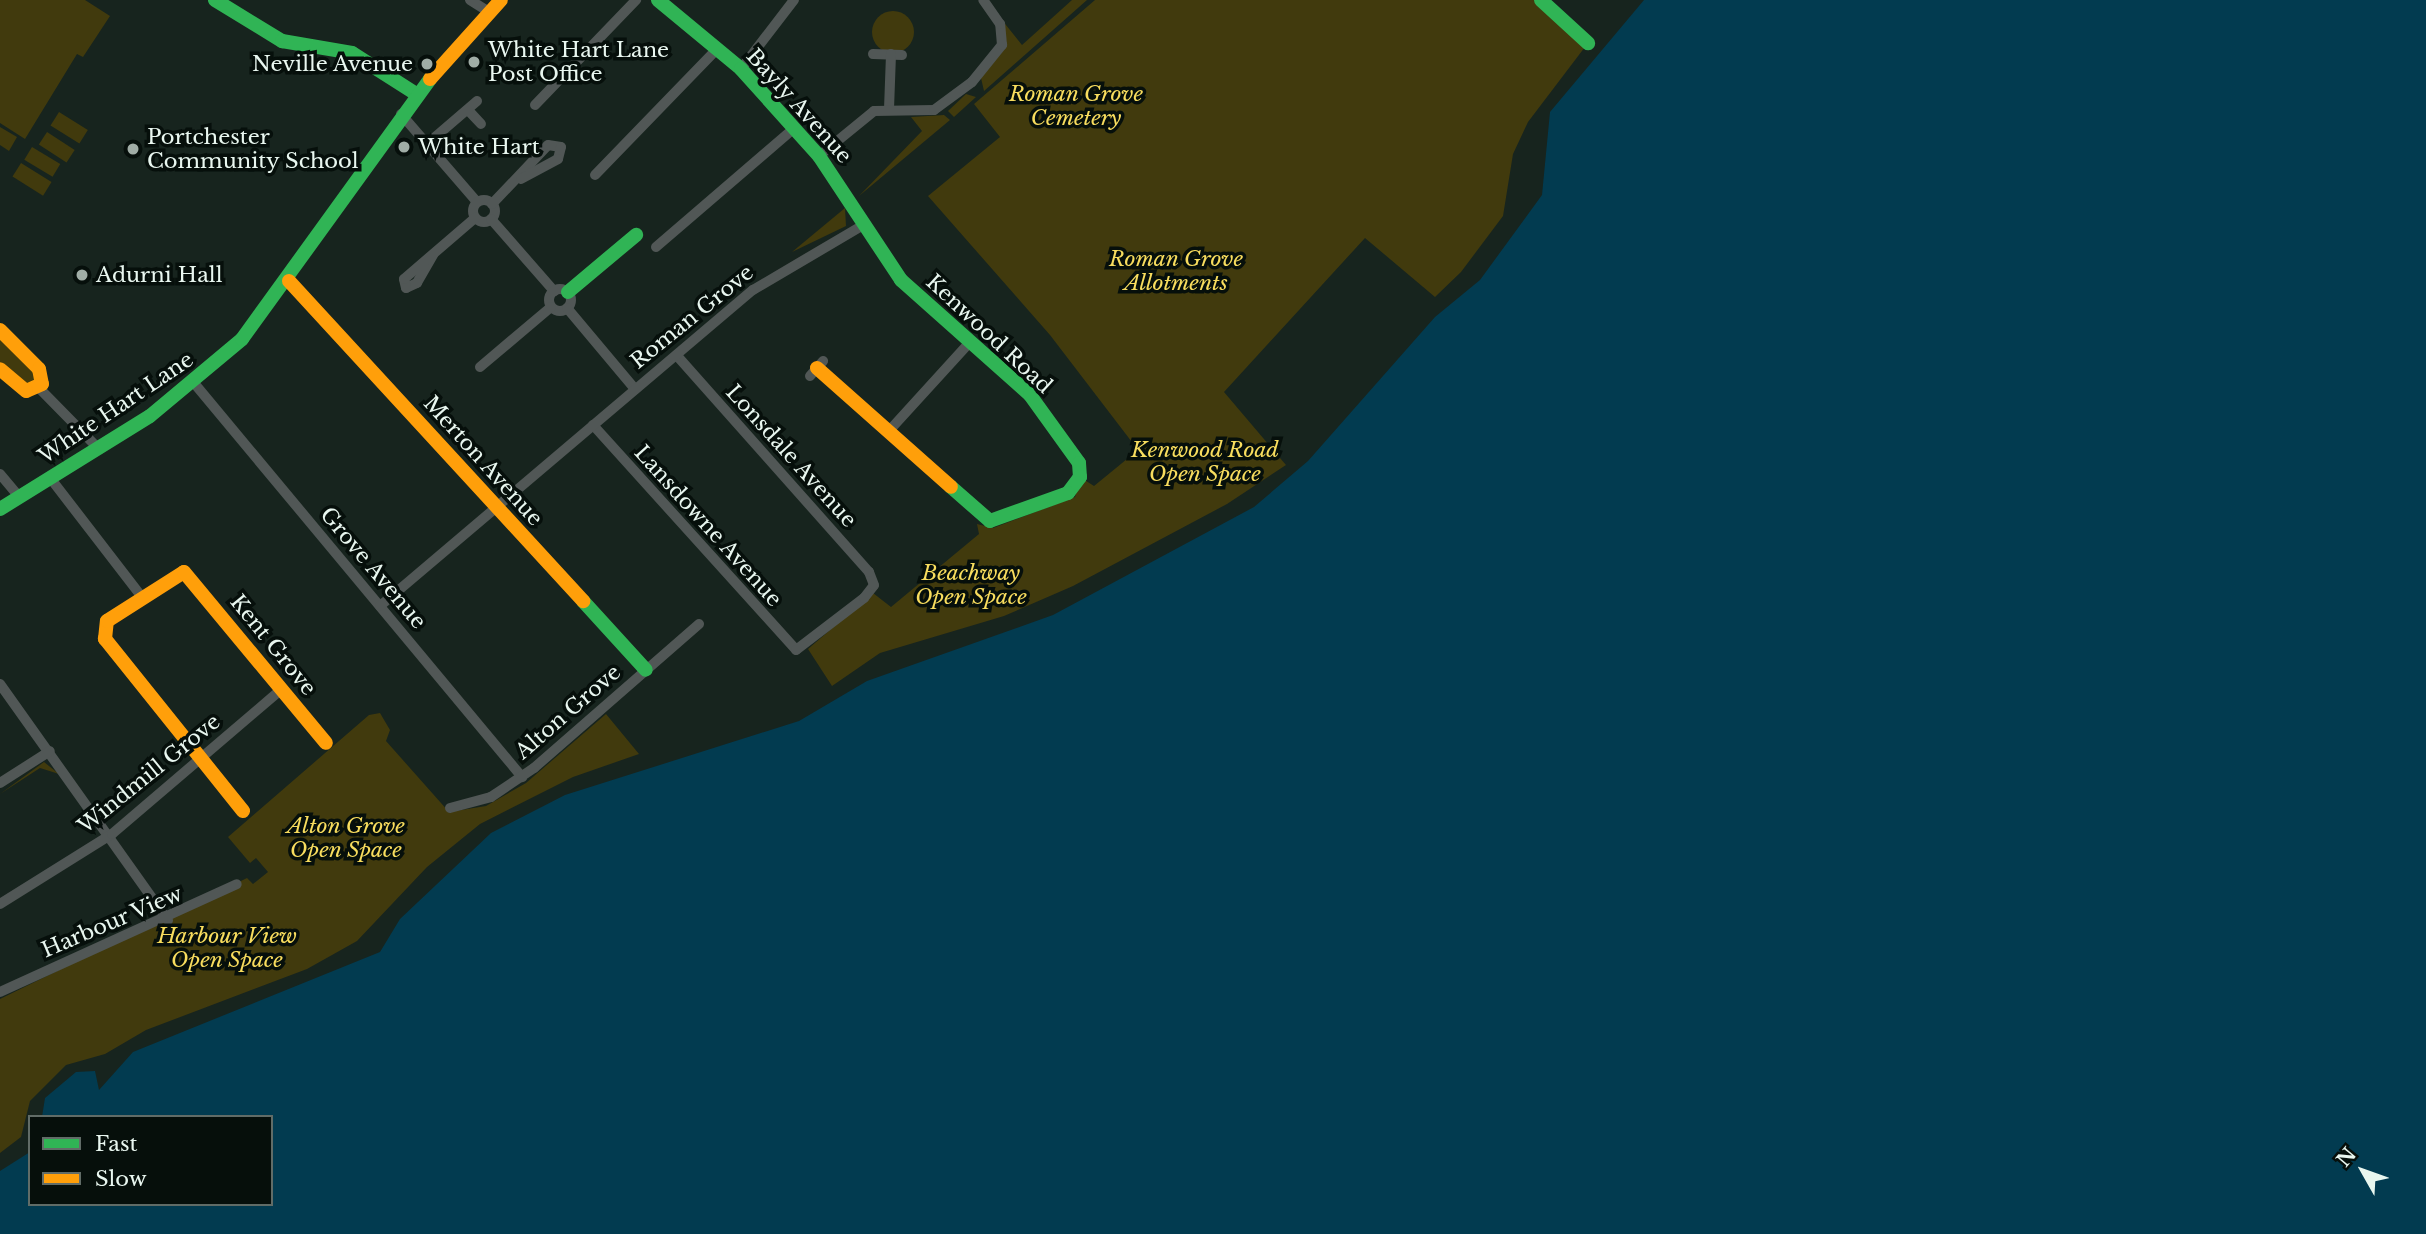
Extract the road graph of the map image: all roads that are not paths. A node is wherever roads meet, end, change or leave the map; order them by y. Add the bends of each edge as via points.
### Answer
1 (215, 0) edge
2 (470, 0) edge
3 (501, 0) edge
4 (636, 0) edge
5 (657, 0) edge
6 (794, 0) edge
7 (983, 0) edge
8 (1541, 0) edge
9 (489, 12) junction
10 (1588, 43) dead end
11 (717, 49) junction
12 (873, 54) dead end
13 (741, 69) junction
14 (416, 94) junction
15 (477, 101) dead end
16 (535, 105) dead end
17 (889, 109) junction
18 (468, 110) junction
19 (401, 114) junction
20 (481, 124) dead end
21 (793, 129) junction
22 (427, 144) junction
23 (819, 156) junction
24 (595, 175) dead end
25 (521, 179) dead end
26 (477, 202) junction
27 (492, 204) junction
28 (475, 218) junction
29 (491, 219) junction
30 (865, 224) junction
31 (636, 235) dead end
32 (656, 247) dead end
33 (433, 255) dead end
34 (289, 281) junction
35 (561, 292) junction
36 (551, 307) junction
37 (567, 308) junction
38 (0, 330) edge
39 (970, 342) junction
40 (676, 355) junction
41 (480, 367) dead end
42 (816, 368) dead end
43 (0, 369) edge
44 (194, 383) junction
45 (635, 389) junction
46 (40, 390) junction
47 (593, 425) junction
48 (888, 432) junction
49 (99, 449) junction
50 (0, 474) edge
51 (51, 478) junction
52 (19, 497) junction
53 (496, 507) junction
54 (0, 509) edge
55 (142, 597) junction
56 (380, 606) junction
57 (699, 625) dead end
58 (796, 650) joint
59 (646, 670) junction
60 (0, 684) edge
61 (282, 689) junction
62 (326, 743) dead end
63 (50, 751) junction
64 (202, 758) junction
65 (522, 777) junction
66 (0, 783) edge
67 (450, 808) dead end
68 (243, 811) dead end
69 (112, 834) junction
70 (237, 884) dead end
71 (0, 904) edge
72 (168, 920) junction
73 (0, 992) edge

1 - 14 street via 282,41 352,53
2 - 9 street
3 - 9 street, White Hart Lane
4 - 16 street
5 - 11 street, Bayly Avenue
6 - 13 street
7 - 17 street via 1000,24 1002,45 993,62 942,107
8 - 10 street
9 - 14 street, White Hart Lane
11 - 13 street, Bayly Avenue
11 - 24 street
12 - 17 street via 897,55
13 - 21 street, Bayly Avenue
14 - 19 street, White Hart Lane
15 - 18 street
17 - 23 street via 874,111
18 - 20 street
18 - 22 street
19 - 22 street
19 - 34 street, White Hart Lane
21 - 23 street, Bayly Avenue
21 - 32 street
22 - 26 street
23 - 30 street, Bayly Avenue
25 - 27 street
26 - 27 street
26 - 28 street
27 - 29 street
28 - 29 street
28 - 33 street
29 - 35 street
30 - 39 street, Kenwood Road via 901,280
30 - 40 street, Roman Grove via 776,274
31 - 35 street
34 - 44 street, White Hart Lane via 242,339
34 - 53 street, Merton Avenue
35 - 36 street
35 - 37 street
36 - 37 street
36 - 41 street
37 - 45 street
38 - 46 street via 39,369
39 - 48 street
39 - 48 street, Kenwood Road via 1030,395 1079,463 1076,486 990,521
40 - 45 street, Roman Grove
40 - 58 street, Lonsdale Avenue via 874,585
42 - 48 street, Kenwood Road
43 - 46 street via 26,391
44 - 49 street, White Hart Lane
44 - 56 street, Grove Avenue
45 - 47 street, Roman Grove
46 - 49 street
47 - 53 street, Roman Grove
47 - 58 street, Lansdowne Avenue
49 - 51 street, White Hart Lane
50 - 52 street
51 - 52 street, White Hart Lane
51 - 55 street
52 - 54 street, White Hart Lane
53 - 56 street, Roman Grove
53 - 59 street, Merton Avenue
55 - 61 street, Kent Grove via 175,575 187,574
55 - 64 street via 107,621 105,639
56 - 65 street, Grove Avenue
57 - 59 street, Alton Grove
59 - 65 street, Alton Grove
60 - 63 street
61 - 62 street, Kent Grove
61 - 64 street, Windmill Grove
63 - 66 street
63 - 69 street
64 - 68 street
64 - 69 street, Windmill Grove
65 - 67 street, Alton Grove via 475,805
69 - 71 street, Windmill Grove
69 - 72 street
70 - 72 street, Harbour View
72 - 73 street, Harbour View

